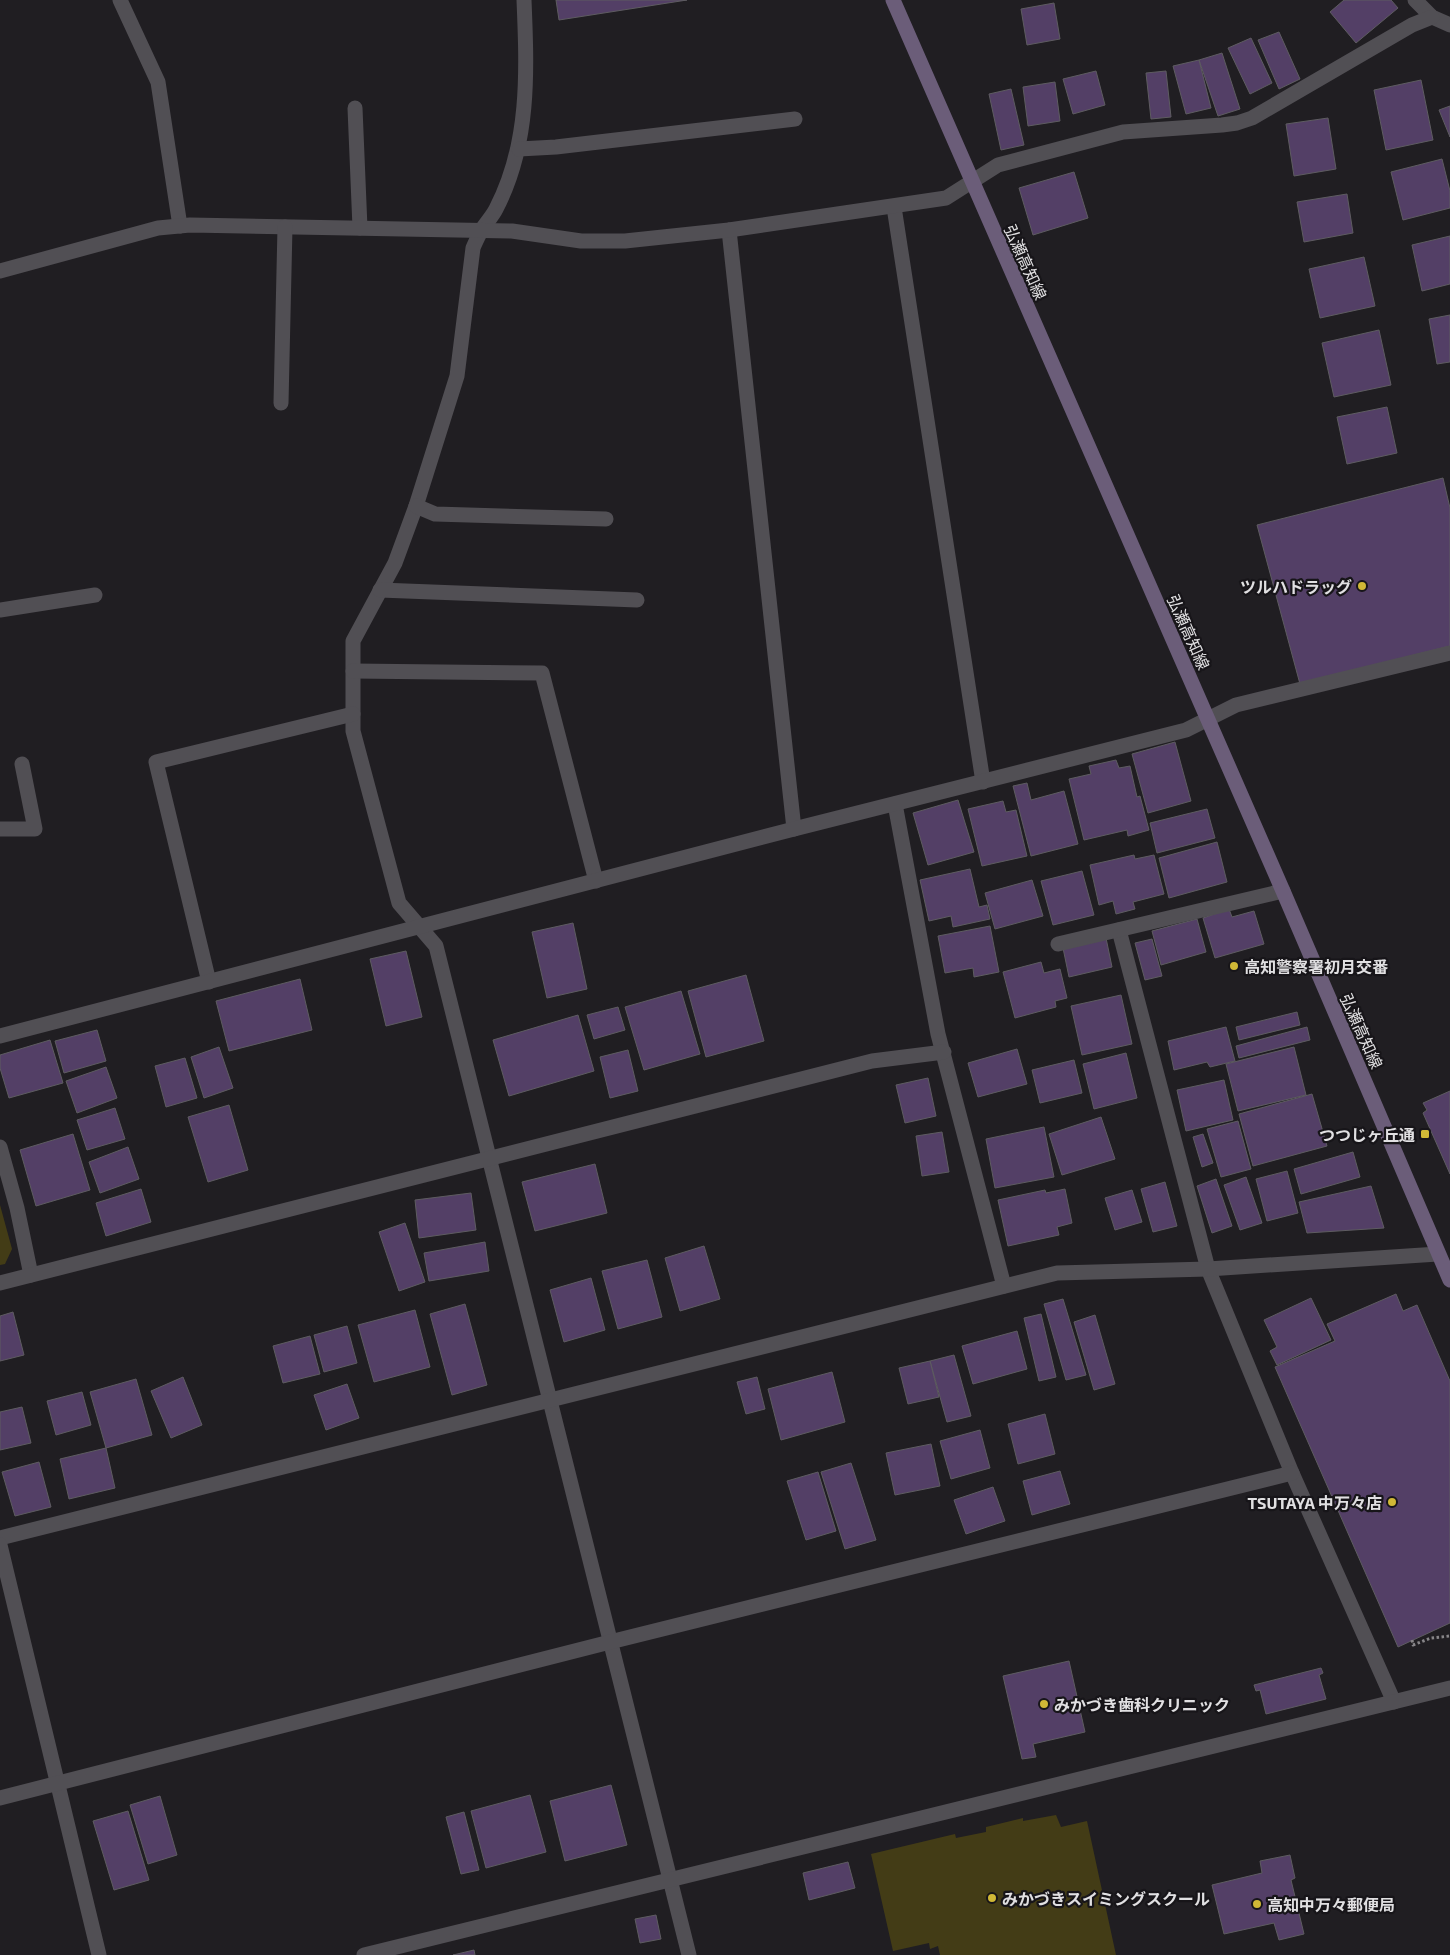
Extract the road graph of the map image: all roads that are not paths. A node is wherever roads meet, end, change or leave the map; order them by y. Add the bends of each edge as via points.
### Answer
1 (120, 0) edge
2 (524, 0) edge
3 (893, 0) edge
4 (1415, 0) edge
5 (1432, 17) junction
6 (1450, 24) edge
7 (355, 108) dead end
8 (795, 119) dead end
9 (518, 149) junction
10 (972, 182) junction
11 (894, 207) junction
12 (180, 226) junction
13 (285, 227) junction
14 (360, 228) junction
15 (729, 230) junction
16 (481, 231) junction
17 (0, 271) edge
18 (281, 403) dead end
19 (416, 506) junction
20 (606, 519) dead end
21 (380, 590) junction
22 (95, 595) dead end
23 (637, 600) dead end
24 (0, 610) edge
25 (1450, 653) edge
26 (353, 671) junction
27 (353, 714) junction
28 (1208, 720) junction
29 (22, 764) dead end
30 (983, 782) junction
31 (895, 804) junction
32 (0, 829) edge
33 (794, 829) junction
34 (596, 881) junction
35 (1283, 891) junction
36 (420, 926) junction
37 (1119, 930) junction
38 (1058, 944) dead end
39 (209, 982) junction
40 (0, 1036) edge
41 (944, 1052) junction
42 (0, 1147) edge
43 (490, 1160) junction
44 (1438, 1254) junction
45 (1208, 1269) junction
46 (31, 1275) junction
47 (1450, 1280) edge
48 (0, 1283) edge
49 (1004, 1286) junction
50 (549, 1401) junction
51 (1292, 1473) junction
52 (0, 1538) edge
53 (0, 1546) edge
54 (610, 1642) junction
55 (1450, 1688) edge
56 (1394, 1702) junction
57 (58, 1784) junction
58 (0, 1798) edge
59 (670, 1879) junction
60 (99, 1955) edge
61 (364, 1955) edge
62 (688, 1955) edge

1 - 12 street via 158,82
2 - 9 street via 526,90
3 - 10 main road, 弘瀬高知線
4 - 5 street
5 - 6 street
5 - 10 street via 1412,25 1252,118 1222,125 1123,132 998,165
7 - 14 street
8 - 9 street
9 - 16 street via 496,211
10 - 11 street via 946,198
10 - 28 main road, 弘瀬高知線
11 - 15 street
11 - 30 street
12 - 13 street
12 - 17 street via 158,228
13 - 14 street
13 - 18 street
14 - 16 street
15 - 16 street via 625,241 581,241 512,231
15 - 33 street
16 - 19 street via 473,248 457,376
19 - 20 street via 435,514
19 - 21 street via 395,563
21 - 23 street
21 - 26 street via 353,641
22 - 24 street
25 - 28 street via 1236,705
26 - 27 street
26 - 34 street via 542,673
27 - 36 street via 353,731 399,903
27 - 39 street via 156,762
28 - 30 street via 1186,730
28 - 35 main road, 弘瀬高知線
29 - 32 street via 35,829
30 - 31 street
31 - 33 street
31 - 41 street
33 - 34 street
34 - 36 street
35 - 37 street
35 - 44 main road, 弘瀬高知線
36 - 39 street
36 - 43 street via 436,946
37 - 38 street
37 - 45 street
39 - 40 street
41 - 43 street via 872,1061
41 - 49 street
42 - 46 street
43 - 46 street
43 - 50 street
44 - 45 street
44 - 47 main road, 弘瀬高知線
45 - 49 street via 1056,1273
45 - 51 street
46 - 48 street
49 - 50 street
50 - 52 street
50 - 54 street
51 - 54 street
51 - 56 street
53 - 57 street
54 - 57 street
54 - 59 street
55 - 56 street
56 - 59 street
57 - 58 street
57 - 60 street
59 - 61 street
59 - 62 street

